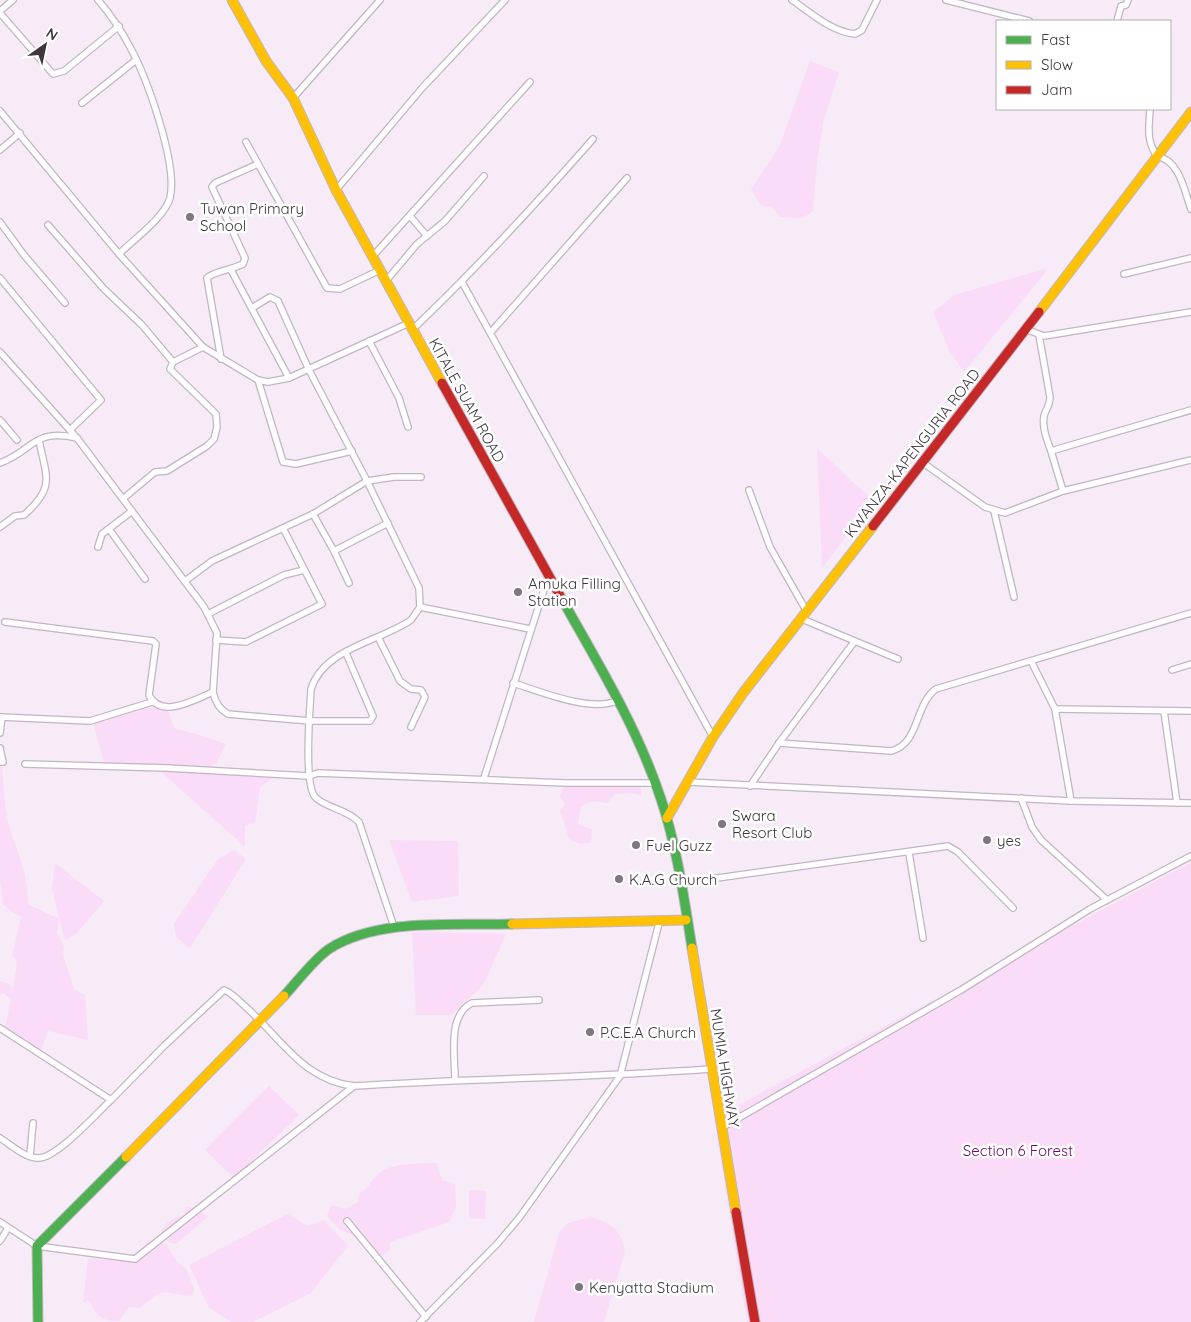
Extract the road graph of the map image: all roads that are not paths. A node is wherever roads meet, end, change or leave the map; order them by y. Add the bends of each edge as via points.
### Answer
1 (13, 0) edge
2 (98, 0) edge
3 (232, 0) edge
4 (380, 0) edge
5 (505, 0) edge
6 (792, 0) edge
7 (877, 0) edge
8 (946, 0) edge
9 (1128, 0) edge
10 (0, 12) edge
11 (1026, 20) edge
12 (1117, 20) edge
13 (119, 26) junction
14 (136, 60) junction
15 (530, 82) dead end
16 (293, 98) junction
17 (82, 103) dead end
18 (1150, 110) edge
19 (0, 111) edge
20 (1191, 112) edge
21 (20, 133) junction
22 (593, 139) dead end
23 (246, 142) dead end
24 (0, 150) edge
25 (1157, 156) junction
26 (258, 164) junction
27 (484, 176) dead end
28 (627, 178) dead end
29 (336, 190) junction
30 (1191, 209) edge
31 (410, 216) junction
32 (0, 222) edge
33 (48, 225) dead end
34 (427, 236) junction
35 (118, 254) junction
36 (373, 256) junction
37 (1191, 258) edge
38 (231, 270) junction
39 (380, 270) junction
40 (1124, 274) dead end
41 (0, 278) edge
42 (386, 281) junction
43 (462, 282) junction
44 (65, 303) dead end
45 (252, 308) junction
46 (1191, 312) edge
47 (411, 326) junction
48 (1025, 330) junction
49 (491, 332) junction
50 (1039, 335) junction
51 (369, 341) junction
52 (203, 347) junction
53 (0, 352) edge
54 (221, 359) junction
55 (173, 362) junction
56 (308, 370) junction
57 (289, 378) junction
58 (258, 380) junction
59 (1191, 410) edge
60 (0, 420) edge
61 (408, 427) dead end
62 (70, 430) junction
63 (77, 438) junction
64 (17, 440) dead end
65 (39, 440) junction
66 (352, 451) junction
67 (1051, 452) junction
68 (1191, 460) edge
69 (922, 462) junction
70 (0, 463) edge
71 (421, 477) dead end
72 (367, 481) junction
73 (749, 490) dead end
74 (1063, 491) junction
75 (124, 498) junction
76 (132, 511) junction
77 (994, 511) junction
78 (312, 514) junction
79 (388, 523) junction
80 (0, 527) edge
81 (283, 528) junction
82 (109, 529) junction
83 (98, 547) dead end
84 (334, 551) junction
85 (304, 570) junction
86 (549, 576) junction
87 (145, 579) dead end
88 (184, 581) junction
89 (349, 583) dead end
90 (1014, 597) dead end
91 (420, 607) junction
92 (1191, 613) edge
93 (208, 614) junction
94 (804, 616) junction
95 (5, 622) dead end
96 (530, 629) junction
97 (378, 637) junction
98 (216, 640) junction
99 (854, 642) junction
100 (346, 653) junction
101 (898, 659) dead end
102 (1031, 661) junction
103 (1191, 664) edge
104 (1172, 670) dead end
105 (513, 683) junction
106 (213, 692) junction
107 (152, 702) junction
108 (617, 702) junction
109 (1055, 709) junction
110 (1164, 711) junction
111 (1191, 711) edge
112 (1, 717) edge
113 (310, 721) junction
114 (411, 727) dead end
115 (0, 733) edge
116 (713, 738) junction
117 (779, 743) junction
118 (0, 748) edge
119 (0, 762) edge
120 (25, 764) dead end
121 (308, 776) junction
122 (484, 778) junction
123 (688, 782) junction
124 (655, 783) junction
125 (750, 786) junction
126 (1021, 798) junction
127 (1071, 801) junction
128 (1177, 803) junction
129 (1191, 803) edge
130 (667, 818) junction
131 (909, 853) junction
132 (1191, 856) edge
133 (681, 883) junction
134 (1107, 900) junction
135 (1013, 908) dead end
136 (660, 919) junction
137 (686, 920) junction
138 (394, 927) junction
139 (923, 938) dead end
140 (539, 1000) dead end
141 (261, 1021) junction
142 (0, 1028) edge
143 (710, 1069) junction
144 (620, 1076) junction
145 (455, 1079) junction
146 (354, 1086) junction
147 (111, 1100) junction
148 (33, 1123) dead end
149 (721, 1128) junction
150 (0, 1138) edge
151 (30, 1156) junction
152 (347, 1221) dead end
153 (0, 1222) edge
154 (8, 1228) junction
155 (0, 1241) edge
156 (37, 1246) junction
157 (426, 1317) junction
158 (38, 1322) edge
159 (420, 1322) edge
160 (755, 1322) edge

1 - 10 street
2 - 13 street
3 - 16 main road, KITALE SUAM ROAD via 266,61
4 - 16 street
5 - 29 street via 423,87
6 - 7 street via 823,22 855,34 862,30
8 - 11 street
9 - 12 street via 1121,6
10 - 13 street via 53,74 64,71
13 - 14 street
14 - 17 street
14 - 35 street via 163,136 170,198 154,221
15 - 31 street
16 - 29 main road, KITALE SUAM ROAD
18 - 25 street via 1148,137
19 - 21 street
20 - 25 main road, KWANZA-KAPENGURIA ROAD
21 - 24 street
21 - 35 street
22 - 43 street
23 - 26 street
25 - 30 street via 1173,164
25 - 48 main road, KWANZA-KAPENGURIA ROAD
26 - 38 street via 212,187 244,254 243,264
26 - 39 street via 327,288 340,290
27 - 34 street
28 - 49 street
29 - 36 main road, KITALE SUAM ROAD
31 - 34 street
31 - 36 street
32 - 44 street
33 - 55 street
34 - 42 street
35 - 52 street
36 - 39 main road, KITALE SUAM ROAD
37 - 40 street
38 - 45 street
38 - 54 street via 207,278
39 - 42 main road, KITALE SUAM ROAD
41 - 62 street via 101,400
42 - 47 main road, KITALE SUAM ROAD
43 - 47 street
43 - 49 street
45 - 56 street via 270,296 278,301
45 - 57 street
46 - 50 street via 1117,326
47 - 51 street
47 - 86 main road, KITALE SUAM ROAD
48 - 50 street
48 - 69 main road, KWANZA-KAPENGURIA ROAD
49 - 116 street
50 - 67 street via 1050,397 1044,420
51 - 56 street
51 - 61 street via 399,398
52 - 54 street
52 - 55 street
53 - 62 street
54 - 58 street
55 - 75 street via 170,369 173,374 216,414 214,439 167,471 155,472
56 - 57 street
56 - 66 street
57 - 58 street via 268,382
58 - 66 street via 283,462 296,464
59 - 67 street
60 - 64 street
62 - 63 street
63 - 65 street via 53,435
63 - 75 street
65 - 70 street
65 - 80 street via 47,479 46,490 24,515 15,516
66 - 72 street
67 - 74 street
68 - 74 street
69 - 77 street
69 - 94 main road, KWANZA-KAPENGURIA ROAD
71 - 72 street
72 - 78 street
72 - 79 street
73 - 94 street via 770,547
74 - 77 street via 1005,513
75 - 76 street
76 - 82 street
76 - 88 street
77 - 90 street
78 - 81 street
78 - 84 street
79 - 84 street
79 - 91 street via 418,582
81 - 85 street
81 - 88 street via 212,561
82 - 83 street via 99,539
82 - 87 street
84 - 89 street
85 - 93 street via 284,575
85 - 98 street via 322,604 246,642
86 - 96 street
86 - 108 main road, KITALE SUAM ROAD
88 - 93 street
91 - 96 street
91 - 97 street via 411,620
92 - 102 street
93 - 98 street via 215,626
94 - 99 street
94 - 116 main road, KWANZA-KAPENGURIA ROAD via 743,693
95 - 107 street via 153,641 156,644 149,696
96 - 105 street
97 - 100 street
97 - 114 street via 400,681 411,689 421,690 425,697
98 - 106 street
99 - 101 street
99 - 117 street
100 - 113 street via 327,663 314,680
100 - 113 street via 372,719 367,722
102 - 109 street
102 - 117 street via 936,689 928,698 908,741 899,749
103 - 104 street
105 - 108 street via 571,700 605,706
105 - 122 street
106 - 107 street via 175,707
106 - 113 street via 219,708 228,714
107 - 112 street via 90,720
108 - 124 main road, KITALE SUAM ROAD
109 - 110 street
109 - 127 street
110 - 111 street
110 - 128 street
112 - 115 street
113 - 121 street
116 - 123 main road, KWANZA-KAPENGURIA ROAD
117 - 125 street
118 - 119 street via 3,762
120 - 121 street
121 - 122 street via 318,773
121 - 138 street via 311,793 318,800 352,814 359,822
122 - 124 street
123 - 125 street
123 - 130 main road, KWANZA-KAPENGURIA ROAD
124 - 130 main road, KITALE SUAM ROAD
125 - 126 street
126 - 127 street
126 - 134 street via 1032,827 1041,840
127 - 128 street
128 - 129 street
130 - 133 main road, MUMIA HIGHWAY
131 - 133 street
131 - 135 street via 953,847
131 - 139 street
132 - 134 street
133 - 137 main road, MUMIA HIGHWAY
134 - 149 street via 961,990
136 - 137 main road
136 - 138 main road
136 - 144 street
137 - 143 main road, MUMIA HIGHWAY
138 - 141 main road via 350,936 328,950
140 - 145 street via 466,1006 460,1013 455,1037
141 - 146 street via 307,1068 325,1080
141 - 147 street via 226,991 221,991
141 - 156 main road
142 - 147 street
143 - 144 street
143 - 149 main road, MUMIA HIGHWAY
144 - 145 street
144 - 157 street via 519,1218
145 - 146 street
146 - 156 street via 135,1258
147 - 151 street via 51,1155
148 - 151 street
149 - 160 main road, MUMIA HIGHWAY
150 - 151 street
152 - 157 street
153 - 154 street
154 - 155 street
154 - 156 street
156 - 158 main road
157 - 159 street

